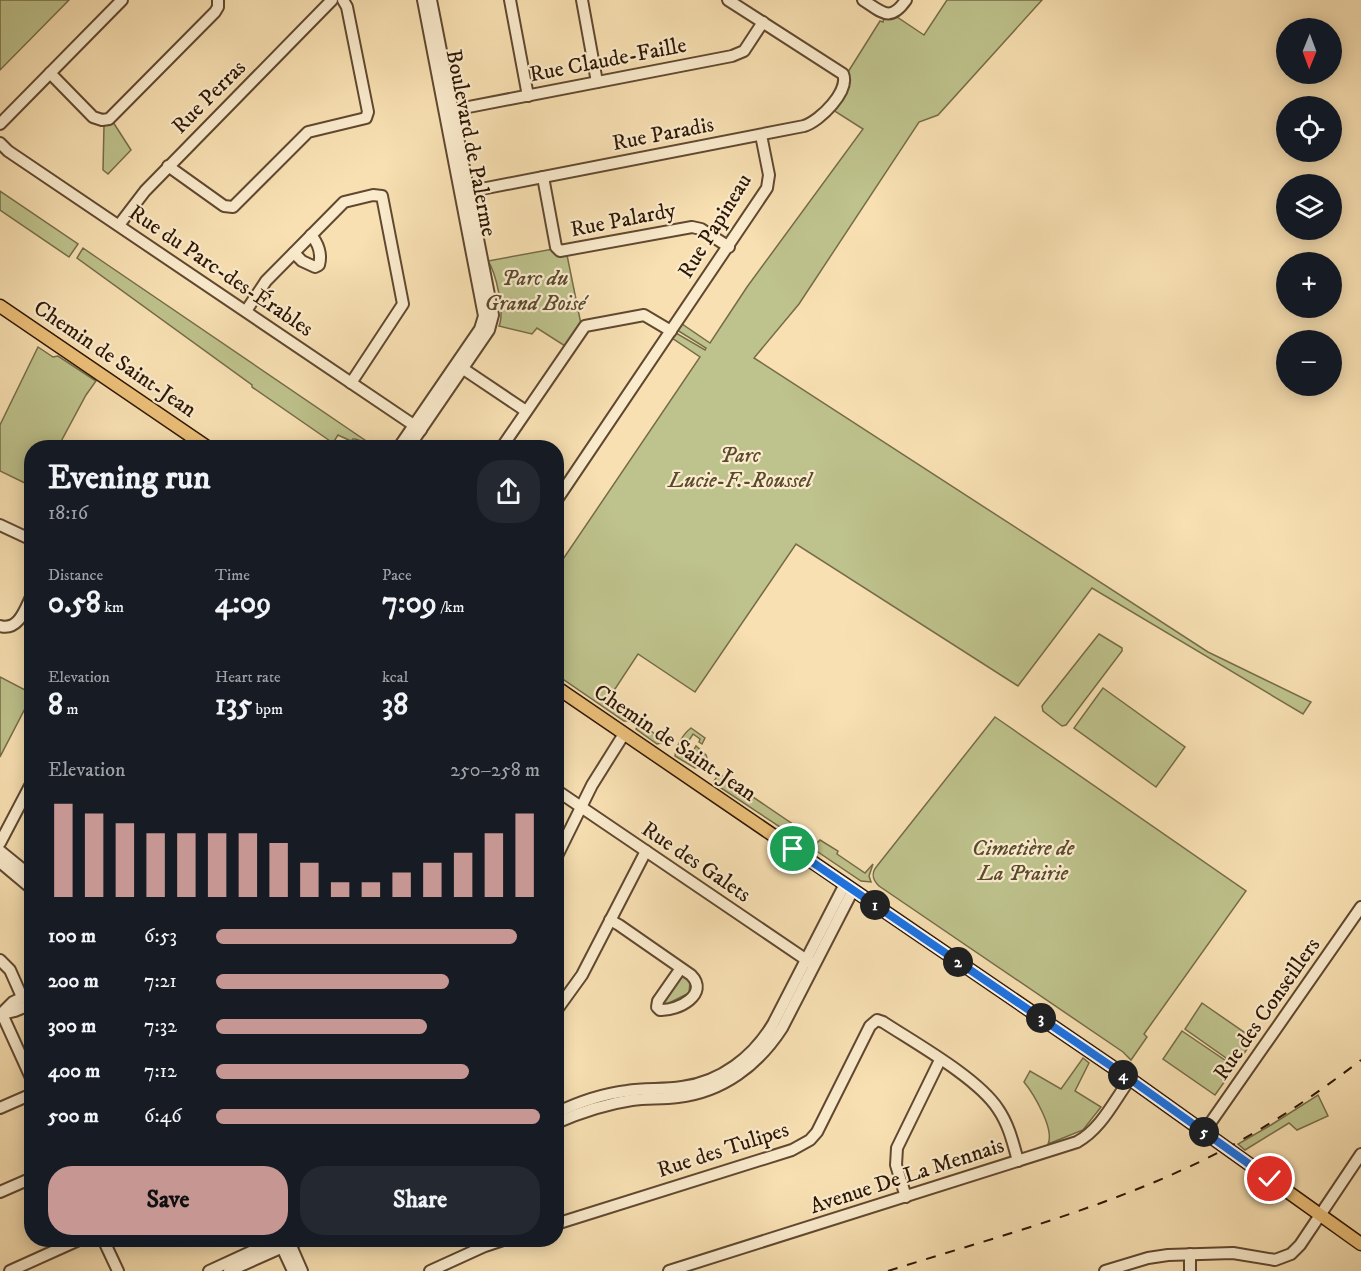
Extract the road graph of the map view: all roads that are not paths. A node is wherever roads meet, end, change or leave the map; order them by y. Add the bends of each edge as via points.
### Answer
1 (122, 0) edge
2 (218, 0) edge
3 (332, 0) edge
4 (343, 0) edge
5 (423, 0) edge
6 (431, 0) edge
7 (510, 0) edge
8 (582, 0) edge
9 (728, 0) edge
10 (863, 0) edge
11 (906, 0) edge
12 (763, 22) junction
13 (50, 73) junction
14 (597, 82) junction
15 (528, 96) junction
16 (449, 111) junction
17 (0, 124) edge
18 (761, 135) junction
19 (0, 144) edge
20 (168, 166) junction
21 (543, 177) junction
22 (465, 192) junction
23 (119, 225) junction
24 (311, 235) junction
25 (729, 247) junction
26 (294, 253) junction
27 (0, 306) edge
28 (246, 311) junction
29 (671, 331) junction
30 (459, 366) junction
31 (351, 383) junction
32 (526, 411) junction
33 (418, 427) junction
34 (197, 440) edge
35 (406, 440) edge
36 (412, 440) edge
37 (507, 440) edge
38 (564, 489) edge
39 (0, 525) edge
40 (24, 536) edge
41 (24, 609) edge
42 (0, 626) edge
43 (564, 693) edge
44 (624, 734) junction
45 (564, 795) edge
46 (24, 797) edge
47 (581, 807) junction
48 (564, 842) edge
49 (0, 843) edge
50 (646, 850) junction
51 (0, 851) edge
52 (0, 862) edge
53 (24, 870) edge
54 (24, 882) edge
55 (849, 887) junction
56 (1361, 908) edge
57 (610, 920) junction
58 (0, 960) edge
59 (809, 962) junction
60 (681, 968) dead end
61 (24, 992) edge
62 (564, 1001) edge
63 (24, 1002) edge
64 (1, 1014) edge
65 (940, 1060) junction
66 (24, 1063) edge
67 (1130, 1079) junction
68 (659, 1094) junction
69 (24, 1098) edge
70 (0, 1108) edge
71 (564, 1109) edge
72 (564, 1120) edge
73 (1204, 1132) junction
74 (1361, 1154) edge
75 (1018, 1161) junction
76 (24, 1182) edge
77 (0, 1192) edge
78 (906, 1197) junction
79 (1320, 1215) junction
80 (564, 1222) edge
81 (1361, 1244) edge
82 (63, 1247) edge
83 (108, 1247) edge
84 (268, 1247) edge
85 (272, 1247) edge
86 (285, 1247) edge
87 (287, 1247) edge
88 (483, 1247) edge
89 (1190, 1254) junction
90 (1281, 1259) junction
91 (1283, 1270) edge
92 (10, 1271) edge
93 (118, 1271) edge
94 (209, 1271) edge
95 (230, 1271) edge
96 (293, 1271) edge
97 (302, 1271) edge
98 (430, 1271) edge
99 (669, 1271) edge
100 (1105, 1271) edge
101 (1190, 1271) edge

1 - 13 street
2 - 13 street via 215,12 109,119 93,117
3 - 20 street, Rue Perras
4 - 20 street via 350,19 366,118 308,132 233,207 225,207
5 - 16 street, Boulevard de Palerme
6 - 16 street, Boulevard de Palerme
7 - 15 street
8 - 14 street
9 - 12 street
10 - 11 street via 890,14 897,12
12 - 14 street, Rue Claude-Faille via 747,48 737,55
12 - 18 street, Rue Paradis via 843,74 845,80 819,120
13 - 17 street
14 - 15 street, Rue Claude-Faille
15 - 16 street, Rue Claude-Faille
16 - 22 street, Boulevard de Palerme
18 - 21 street, Rue Paradis
18 - 25 street, Rue Papineau via 768,186
19 - 23 street, Rue du Parc-des-Érables
20 - 23 street, Rue Perras
21 - 22 street, Rue Paradis
21 - 25 street, Rue Palardy via 556,247 560,251 692,227
22 - 30 street, Boulevard de Palerme via 484,316
23 - 28 street, Rue du Parc-des-Érables
24 - 26 street
24 - 26 street via 318,245 319,265 312,266
24 - 31 street via 348,200 383,197 403,304
25 - 29 street, Rue Papineau
26 - 28 street via 266,281
27 - 34 main road, Chemin de Saint-Jean
28 - 31 street, Rue du Parc-des-Érables
29 - 32 street via 644,315 585,326
29 - 38 street, Rue Papineau
30 - 32 street
30 - 33 street, Boulevard de Palerme
31 - 33 street, Rue du Parc-des-Érables
32 - 37 street
33 - 35 street, Boulevard de Palerme
33 - 36 street, Boulevard de Palerme
39 - 40 street
41 - 42 street via 15,624
43 - 44 main road, Chemin de Saint-Jean
44 - 47 street
44 - 55 main road, Chemin de Saint-Jean
45 - 47 street, Rue des Galets
46 - 49 street
47 - 48 street
47 - 50 street, Rue des Galets
50 - 57 street
50 - 59 street, Rue des Galets
51 - 53 street
52 - 54 street
55 - 59 street
55 - 67 main road, Chemin de Saint-Jean
56 - 73 street, Rue des Conseillers
57 - 60 street
57 - 62 street via 578,983
58 - 61 street
59 - 68 street via 782,1028 753,1064 712,1089 683,1097
63 - 64 street via 15,1011
64 - 66 street
65 - 75 street, Rue des Tulipes via 992,1100 1006,1123
65 - 78 street via 897,1148 896,1165
65 - 80 street, Rue des Tulipes via 884,1022 874,1021 820,1127 806,1143
67 - 73 main road, Chemin de Saint-Jean
67 - 75 street, Avenue De La Mennais via 1086,1137
68 - 71 street via 636,1089
68 - 72 street via 607,1105
69 - 70 street
73 - 79 main road, Chemin de Saint-Jean
74 - 79 street
75 - 78 street, Avenue De La Mennais
76 - 77 street
78 - 99 street, Avenue De La Mennais
79 - 81 main road, Chemin de Saint-Jean
79 - 90 street via 1297,1249
82 - 92 street
83 - 93 street
84 - 94 street
85 - 95 street
86 - 96 street
87 - 97 street
88 - 98 street
89 - 90 street via 1233,1253
89 - 100 street via 1154,1257
89 - 101 street
90 - 91 street

